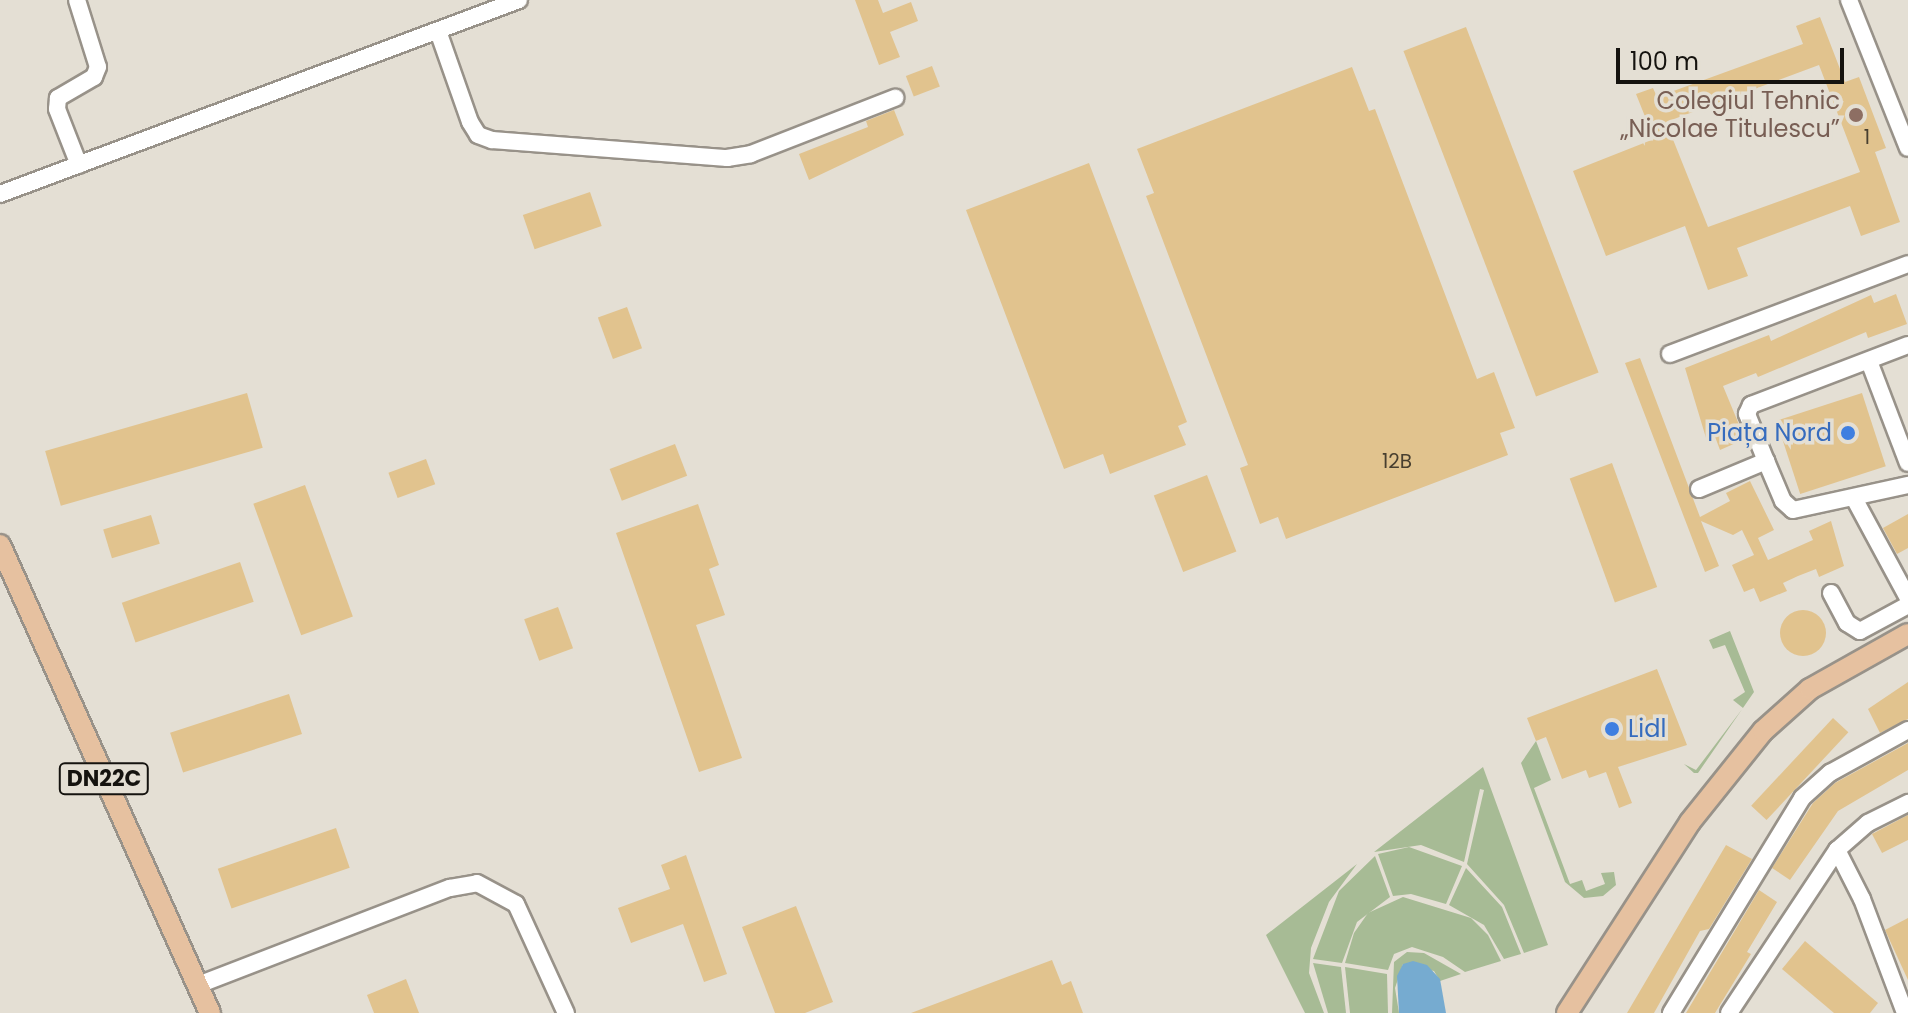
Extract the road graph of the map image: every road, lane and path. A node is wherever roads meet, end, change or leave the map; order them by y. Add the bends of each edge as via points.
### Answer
1 (77, 0) edge
2 (519, 0) edge
3 (1849, 0) edge
4 (438, 31) junction
5 (895, 98) dead end
6 (1908, 148) edge
7 (79, 165) junction
8 (0, 194) edge
9 (1908, 264) edge
10 (1908, 345) edge
11 (1670, 354) dead end
12 (1869, 361) junction
13 (1766, 461) junction
14 (1908, 463) edge
15 (1908, 485) edge
16 (1699, 489) dead end
17 (1855, 500) junction
18 (0, 545) edge
19 (1831, 593) dead end
20 (1908, 598) edge
21 (1908, 634) edge
22 (1908, 730) edge
23 (1908, 803) edge
24 (1837, 850) junction
25 (198, 985) junction
26 (1904, 993) edge
27 (210, 1013) edge
28 (566, 1013) edge
29 (1567, 1013) edge
30 (1671, 1013) edge
31 (1729, 1013) edge
32 (1905, 1013) edge

1 - 7 street via 98,67 94,77 58,98 57,109
2 - 4 street
3 - 6 street
4 - 5 street via 470,122 478,135 492,140 727,158 751,154
4 - 7 street
7 - 8 street
9 - 11 street
10 - 12 street
12 - 13 street via 1751,405 1747,414
12 - 14 street
13 - 16 street
13 - 17 street via 1783,501 1793,510
15 - 17 street
17 - 20 street
18 - 25 main road, DN22C
19 - 20 street via 1847,623 1860,631
21 - 29 main road via 1810,689 1763,731 1690,822
22 - 30 street via 1830,773 1802,798
23 - 24 street via 1868,823
24 - 26 street
24 - 31 street
25 - 27 main road, DN22C
25 - 28 street via 450,888 477,883 516,904
26 - 32 street

